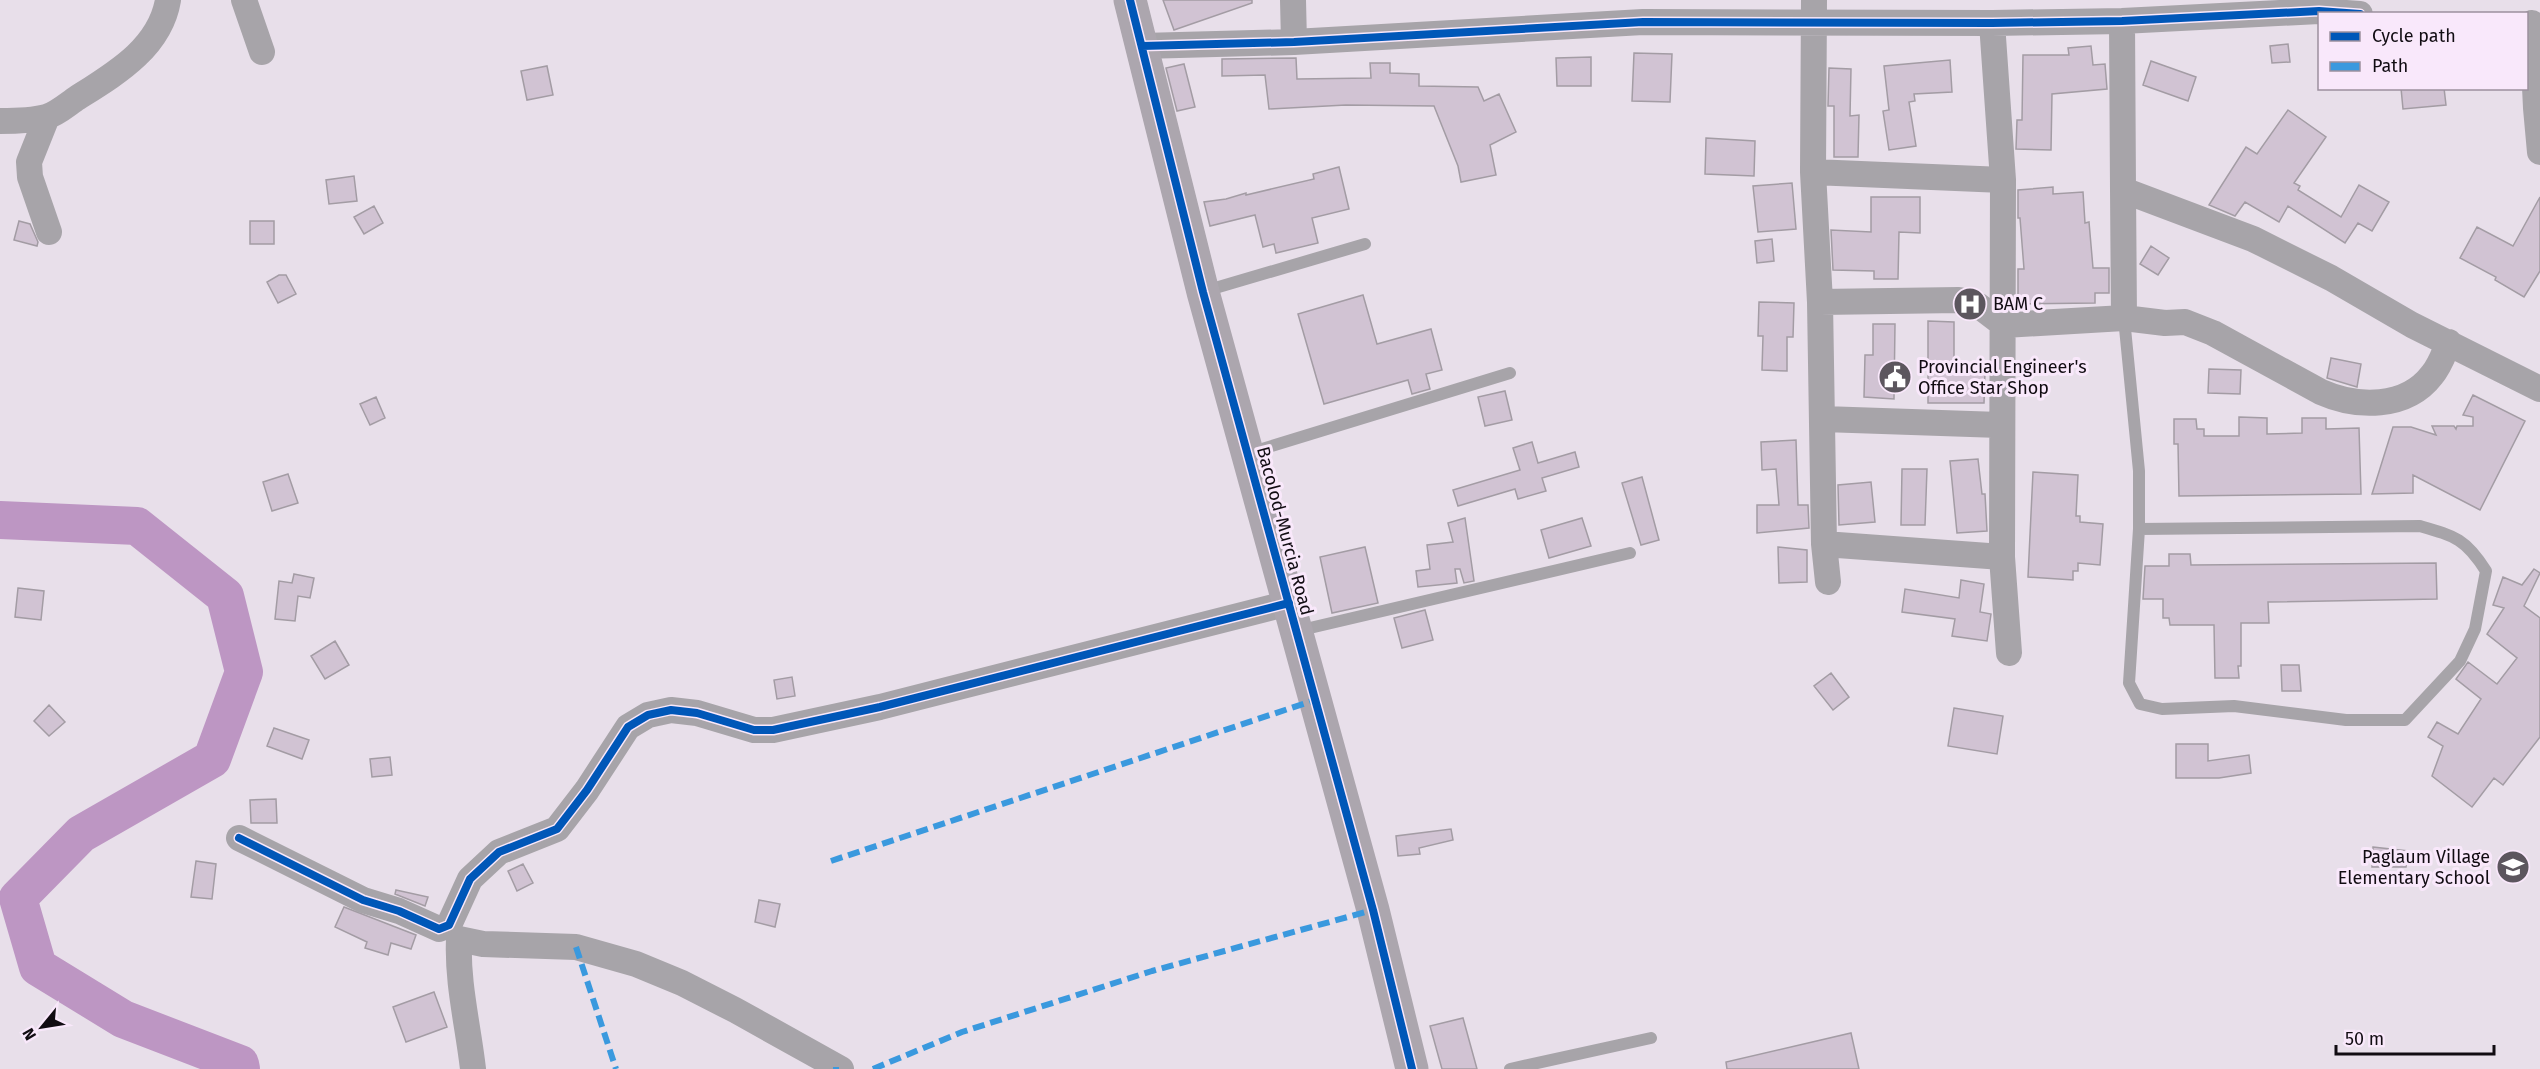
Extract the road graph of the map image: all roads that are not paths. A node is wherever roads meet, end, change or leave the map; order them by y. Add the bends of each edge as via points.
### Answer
1 (168, 0) edge
2 (244, 0) edge
3 (1130, 0) edge
4 (1293, 0) edge
5 (2318, 6) edge
6 (1643, 11) edge
7 (1814, 11) edge
8 (2350, 12) edge
9 (2122, 21) junction
10 (1992, 23) junction
11 (2533, 23) edge
12 (1294, 42) junction
13 (1142, 46) junction
14 (262, 52) dead end
15 (47, 117) junction
16 (0, 121) edge
17 (2540, 152) edge
18 (1813, 172) junction
19 (2003, 180) junction
20 (2123, 190) junction
21 (49, 232) dead end
22 (1365, 244) dead end
23 (1203, 292) junction
24 (1820, 302) junction
25 (2124, 318) junction
26 (2004, 325) junction
27 (2449, 342) junction
28 (1510, 373) dead end
29 (2540, 389) edge
30 (1823, 419) junction
31 (2000, 425) junction
32 (1248, 453) junction
33 (2139, 529) junction
34 (1824, 544) junction
35 (1630, 553) dead end
36 (2002, 556) junction
37 (1828, 582) dead end
38 (1293, 617) junction
39 (2009, 653) dead end
40 (239, 838) dead end
41 (454, 932) junction
42 (1651, 1038) dead end
43 (473, 1069) edge
44 (841, 1069) edge
45 (1412, 1069) edge
46 (1510, 1069) edge

1 - 15 street via 156,33 142,51
2 - 14 street
3 - 13 main road, Bacolod-Murcia Road
4 - 12 street
5 - 8 street
5 - 9 street
6 - 7 street
6 - 12 street
7 - 10 street
7 - 18 street
9 - 10 street
9 - 20 street
10 - 19 street
11 - 17 street
12 - 13 street
13 - 23 main road, Bacolod-Murcia Road
15 - 16 street
15 - 21 street via 29,162 30,177
18 - 19 street
18 - 24 street
19 - 26 street
20 - 25 street
20 - 27 street via 2253,239
22 - 23 lane
23 - 32 main road, Bacolod-Murcia Road
24 - 26 street via 1959,300 1979,306
24 - 30 street
25 - 26 street
25 - 27 street via 2186,322 2330,396 2356,402 2379,403 2417,391 2433,375
25 - 33 lane via 2139,471
26 - 31 street
27 - 29 street
28 - 32 lane
30 - 31 street
30 - 34 street
31 - 36 street
32 - 38 main road, Bacolod-Murcia Road
33 - 33 lane via 2129,683 2140,704 2162,708 2234,706 2346,720 2405,720 2460,661 2475,629 2486,571 2474,553 2446,533 2420,526
34 - 36 street
34 - 37 street
35 - 38 lane
36 - 39 street
38 - 41 street via 785,728 754,730 671,710 648,715 628,726 557,829 499,852 470,879
38 - 45 main road, Bacolod-Murcia Road
40 - 41 street via 363,900
41 - 43 street
41 - 44 street via 483,944 576,947 636,964 735,1010
42 - 46 lane

